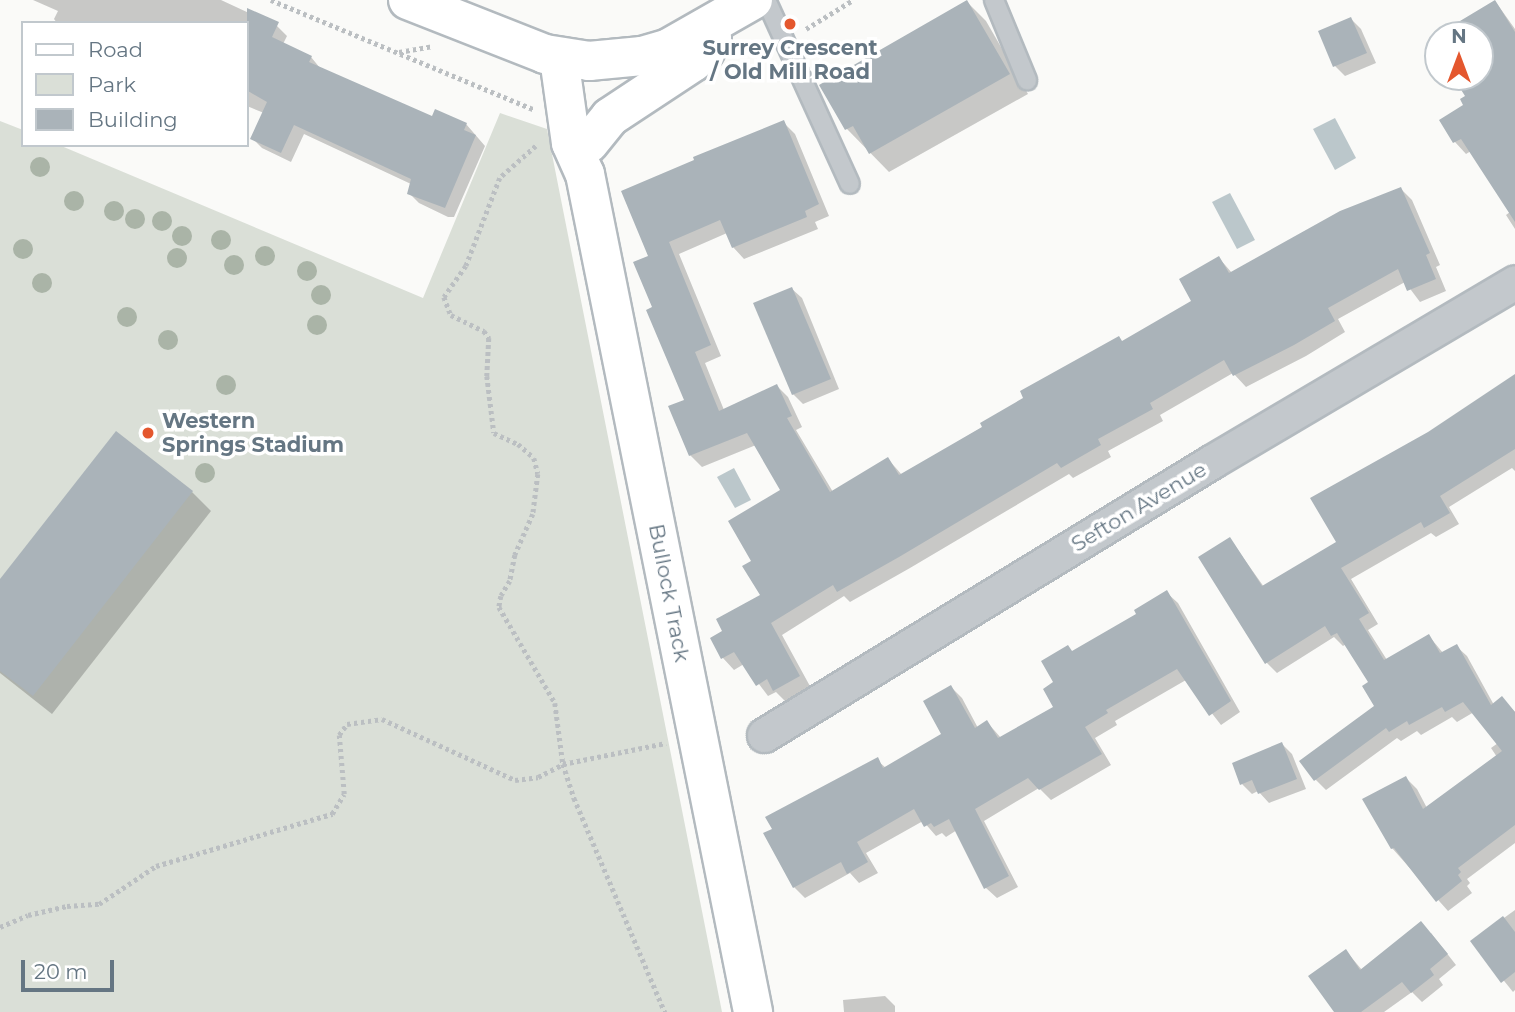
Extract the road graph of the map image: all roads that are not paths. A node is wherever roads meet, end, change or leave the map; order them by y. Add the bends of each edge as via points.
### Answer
1 (408, 0) edge
2 (766, 0) edge
3 (993, 0) edge
4 (738, 9) edge
5 (574, 60) junction
6 (1027, 80) dead end
7 (572, 143) junction
8 (850, 184) dead end
9 (1515, 282) edge
10 (764, 735) dead end
11 (753, 1012) edge

1 - 5 main road via 492,35
2 - 8 lane
3 - 6 lane
4 - 5 main road via 667,49 642,56
4 - 7 main road via 705,51
5 - 7 main road, Bullock Track
7 - 11 main road, Bullock Track
9 - 10 street, Sefton Avenue

